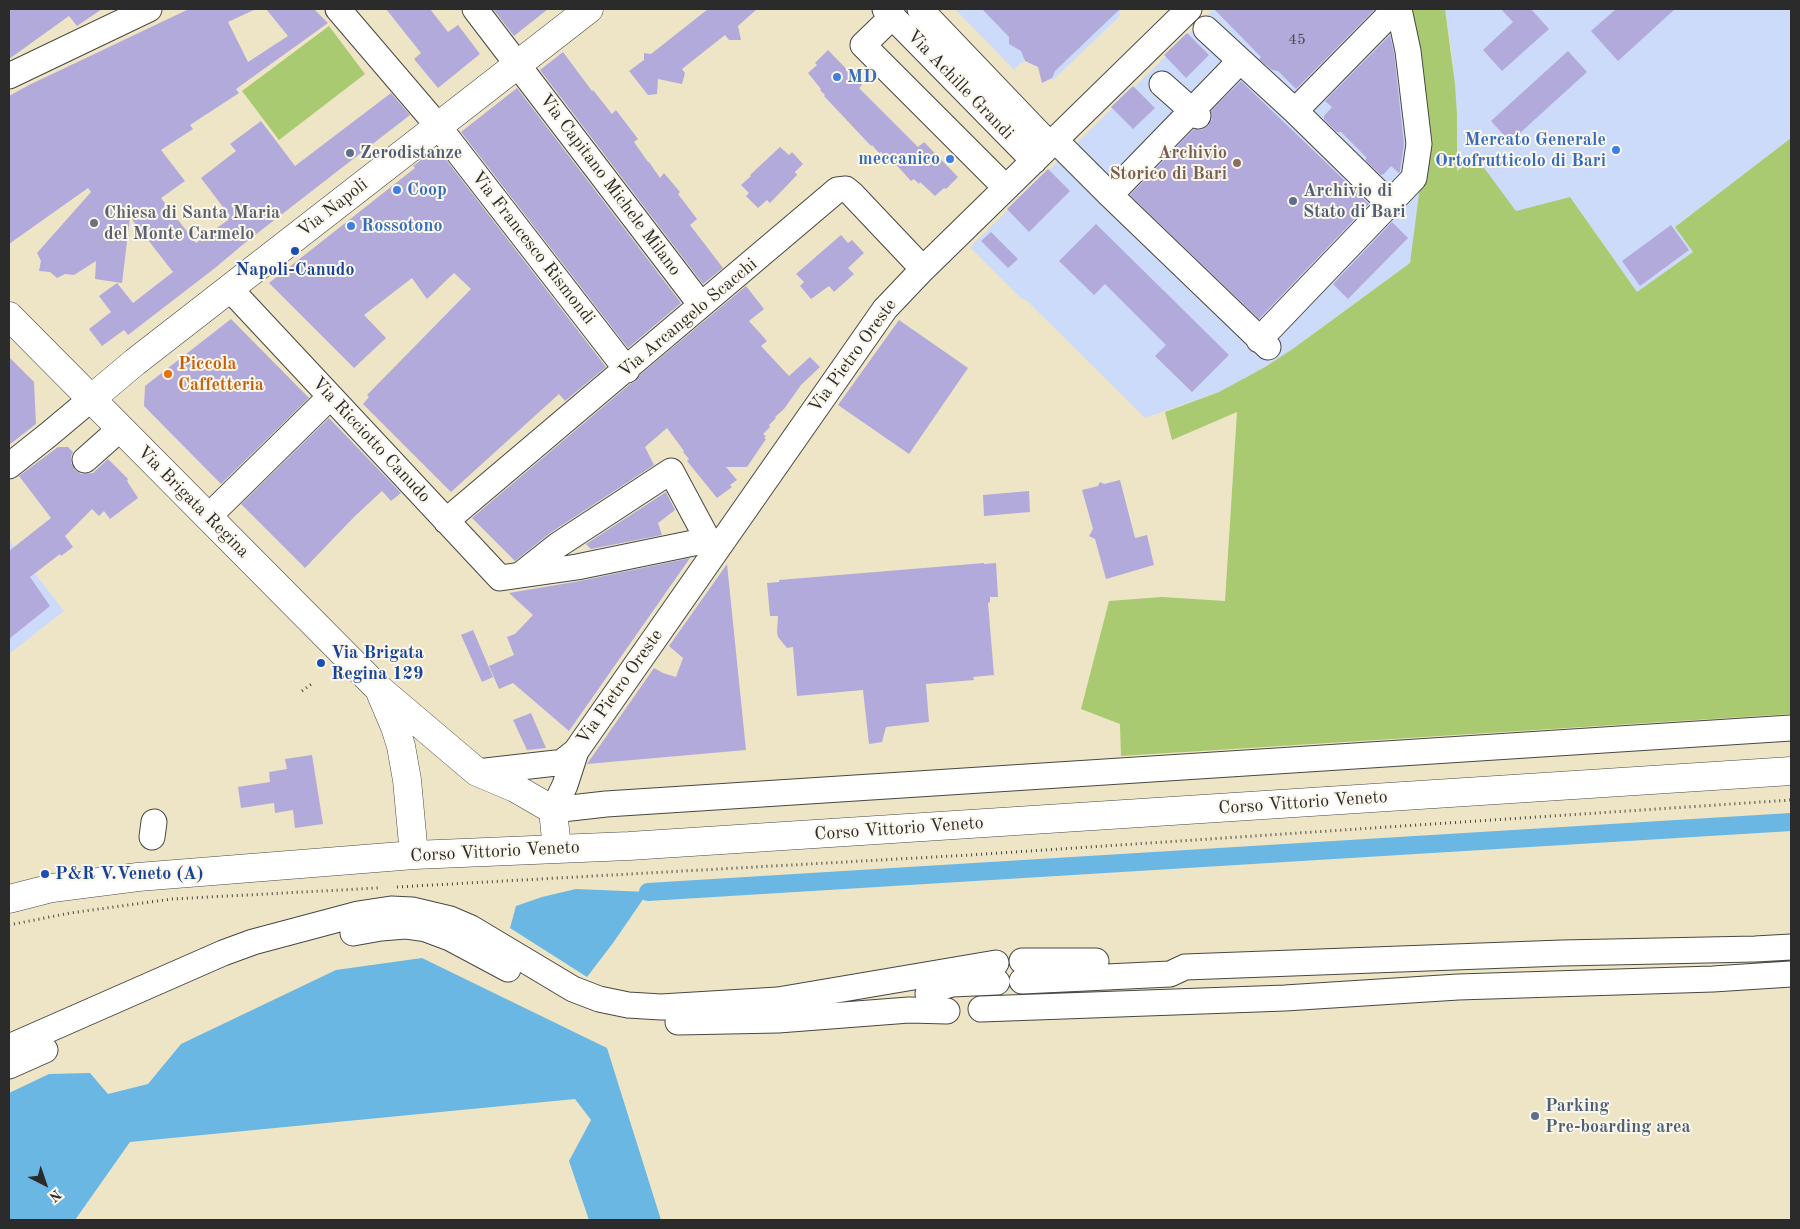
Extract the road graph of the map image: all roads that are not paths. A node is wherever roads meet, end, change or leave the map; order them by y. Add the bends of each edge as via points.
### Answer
1 (149, 9) edge
2 (338, 9) edge
3 (475, 9) edge
4 (589, 9) edge
5 (920, 9) edge
6 (1189, 9) edge
7 (1395, 9) edge
8 (1399, 9) edge
9 (889, 12) edge
10 (122, 14) edge
11 (1206, 29) dead end
12 (1137, 60) junction
13 (1240, 61) junction
14 (518, 65) junction
15 (9, 76) edge
16 (1295, 111) junction
17 (1195, 114) junction
18 (438, 126) junction
19 (1046, 148) junction
20 (1006, 188) junction
21 (1110, 195) junction
22 (1390, 204) junction
23 (923, 269) junction
24 (230, 289) junction
25 (702, 305) junction
26 (9, 316) edge
27 (627, 370) junction
28 (330, 397) junction
29 (91, 399) junction
30 (121, 428) junction
31 (85, 460) dead end
32 (9, 466) edge
33 (208, 517) junction
34 (446, 521) junction
35 (713, 544) junction
36 (518, 577) junction
37 (378, 688) junction
38 (1791, 728) edge
39 (452, 751) junction
40 (576, 751) junction
41 (1791, 771) edge
42 (406, 772) junction
43 (477, 772) junction
44 (553, 810) junction
45 (556, 849) junction
46 (414, 855) junction
47 (9, 899) edge
48 (1791, 947) edge
49 (1022, 971) dead end
50 (1791, 974) edge
51 (928, 994) dead end
52 (981, 1009) dead end
53 (947, 1011) dead end
54 (9, 1047) edge
55 (9, 1066) edge

1 - 10 street
2 - 18 street, Via Francesco Rismondi
3 - 14 street, Via Capitano Michele Milano
4 - 14 main road, Via Napoli
5 - 19 street, Via Achille Grandi
6 - 12 street, Via Pietro Oreste
7 - 16 street
8 - 22 street via 1420,144 1414,178
9 - 19 street, Via Achille Grandi
9 - 20 street via 863,45
10 - 15 street
11 - 13 street
12 - 17 street
12 - 19 street, Via Pietro Oreste
13 - 16 street
13 - 17 street
14 - 18 main road, Via Napoli
14 - 25 street, Via Capitano Michele Milano
16 - 22 street
17 - 21 street
18 - 24 main road, Via Napoli
18 - 27 street, Via Francesco Rismondi
19 - 20 street, Via Pietro Oreste
19 - 21 street
20 - 23 street, Via Pietro Oreste
21 - 22 street via 1264,343
23 - 25 street, Via Arcangelo Scacchi via 852,194 846,189 837,190
23 - 35 street, Via Pietro Oreste via 885,309
24 - 28 street, Via Ricciotto Canudo
24 - 29 main road, Via Napoli
25 - 27 street, Via Arcangelo Scacchi
26 - 29 main road, Via Brigata Regina
27 - 34 street, Via Arcangelo Scacchi
28 - 33 street
28 - 34 street, Via Ricciotto Canudo
29 - 30 main road, Via Brigata Regina
29 - 32 street, Via Napoli
30 - 31 street
30 - 33 main road, Via Brigata Regina
33 - 37 main road, Via Brigata Regina
34 - 36 street, Via Ricciotto Canudo via 500,578
35 - 36 street, Via Ricciotto Canudo
35 - 36 street via 671,471 558,545
35 - 40 street, Via Pietro Oreste
37 - 39 main road, Via Brigata Regina
37 - 42 main road via 398,737
38 - 44 street
39 - 42 main road via 433,749 421,753
39 - 43 main road, Via Brigata Regina
40 - 43 street, Via Pietro Oreste via 562,762
40 - 44 street, Via Pietro Oreste
41 - 45 main road, Corso Vittorio Veneto
42 - 46 main road
43 - 44 main road, Via Brigata Regina via 515,788
44 - 45 main road
45 - 46 main road, Corso Vittorio Veneto
46 - 47 main road, Corso Vittorio Veneto via 146,876 52,888
48 - 49 street via 1185,968 1170,974
50 - 52 street
51 - 54 street via 935,989 996,972 778,1000 661,1007 628,1005 599,999 574,988 450,919 412,910 391,909 358,914 253,942
53 - 55 street via 909,1010 778,1020 633,1022 576,1008 450,938 426,929 405,926 366,930 257,958

